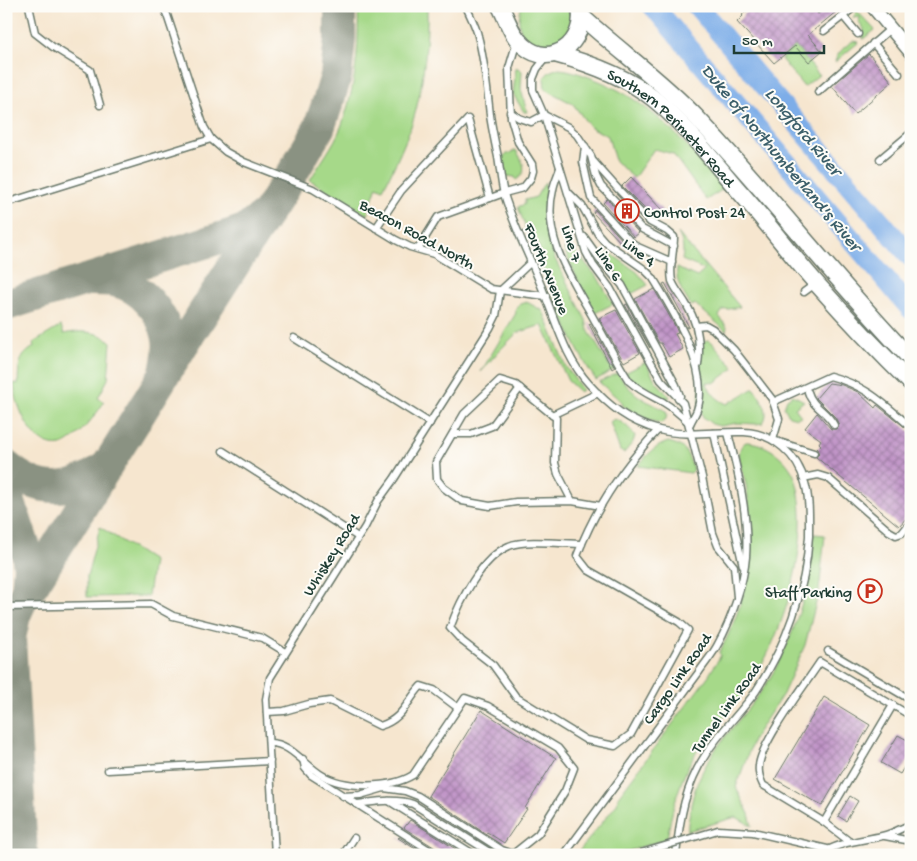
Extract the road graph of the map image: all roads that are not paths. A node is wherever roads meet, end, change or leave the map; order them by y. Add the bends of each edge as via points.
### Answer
1 (29, 6) edge
2 (163, 6) edge
3 (466, 6) edge
4 (500, 6) edge
5 (513, 6) edge
6 (856, 6) edge
7 (872, 6) edge
8 (580, 9) edge
9 (843, 16) junction
10 (890, 29) junction
11 (824, 31) dead end
12 (858, 34) dead end
13 (515, 35) junction
14 (873, 43) junction
15 (911, 53) edge
16 (551, 54) junction
17 (899, 74) dead end
18 (818, 92) dead end
19 (100, 104) dead end
20 (510, 112) junction
21 (544, 115) junction
22 (911, 133) edge
23 (211, 139) junction
24 (585, 146) junction
25 (880, 159) dead end
26 (594, 161) junction
27 (560, 168) junction
28 (567, 191) junction
29 (504, 193) junction
30 (490, 198) junction
31 (6, 203) edge
32 (376, 228) junction
33 (580, 232) junction
34 (674, 246) junction
35 (418, 249) junction
36 (531, 262) junction
37 (672, 262) junction
38 (500, 291) junction
39 (546, 296) junction
40 (696, 326) junction
41 (294, 338) dead end
42 (911, 359) edge
43 (698, 371) junction
44 (818, 381) junction
45 (911, 383) edge
46 (825, 387) dead end
47 (520, 388) junction
48 (806, 390) junction
49 (598, 393) junction
50 (816, 398) dead end
51 (773, 402) junction
52 (683, 403) junction
53 (552, 415) junction
54 (430, 423) junction
55 (690, 424) junction
56 (834, 425) dead end
57 (911, 427) edge
58 (658, 430) junction
59 (714, 433) junction
60 (728, 433) junction
61 (453, 434) junction
62 (690, 434) junction
63 (773, 440) junction
64 (223, 451) dead end
65 (814, 453) dead end
66 (803, 478) junction
67 (572, 501) junction
68 (601, 506) junction
69 (911, 522) edge
70 (358, 537) junction
71 (582, 544) junction
72 (744, 570) junction
73 (737, 597) junction
74 (6, 607) edge
75 (828, 650) dead end
76 (285, 652) junction
77 (911, 700) edge
78 (893, 705) junction
79 (458, 708) junction
80 (267, 712) junction
81 (911, 716) edge
82 (269, 743) junction
83 (303, 759) junction
84 (270, 761) junction
85 (108, 770) dead end
86 (343, 796) junction
87 (389, 800) junction
88 (356, 804) junction
89 (824, 822) junction
90 (911, 824) edge
91 (884, 836) junction
92 (354, 838) dead end
93 (911, 841) edge
94 (850, 842) junction
95 (827, 849) junction
96 (638, 854) edge
97 (275, 855) edge
98 (343, 855) edge
99 (436, 855) edge
100 (475, 855) edge
101 (494, 855) edge
102 (564, 855) edge
103 (676, 855) edge
104 (819, 855) edge

1 - 19 lane via 34,33 90,70
2 - 23 lane, Beacon Road North via 204,127
3 - 29 lane, Fourth Avenue via 478,34 486,73 490,117
4 - 13 street
5 - 13 street
6 - 9 lane
7 - 10 street
8 - 16 street via 579,32 573,42 564,50
8 - 42 street, Southern Perimeter Road via 616,48 695,116
9 - 11 lane
9 - 12 lane
10 - 14 lane
10 - 15 street
13 - 16 street, Southern Perimeter Road via 526,48 539,54
13 - 20 lane via 509,68
14 - 17 lane
14 - 18 lane
16 - 21 lane, Line 6 via 537,68 533,79 533,90
16 - 45 street, Southern Perimeter Road via 573,58 612,73 653,98 691,135 767,223 810,288
20 - 21 lane via 531,122
20 - 29 lane via 518,142 533,171 523,188
21 - 24 lane via 568,127
21 - 27 lane, Line 6
22 - 25 lane
23 - 31 lane
23 - 32 lane, Beacon Road North via 244,162 313,189
24 - 26 lane
24 - 37 lane via 583,162 591,198 638,247
26 - 34 lane via 650,222 674,237
26 - 34 lane via 596,176 610,196 642,230
27 - 28 lane, Line 6
27 - 55 lane, Line 7 via 552,190 552,228 559,255 571,280 629,381 640,391 675,410
28 - 33 lane, Line 6
28 - 43 lane, Line 4 via 582,206 598,234 653,278 691,348
29 - 30 lane
29 - 36 lane, Fourth Avenue
30 - 32 lane via 468,119 401,191
30 - 35 lane via 438,217
32 - 35 lane, Beacon Road North
33 - 52 lane via 622,285
33 - 52 lane, Line 6 via 593,265 610,288 661,380
34 - 37 lane
35 - 38 lane, Beacon Road North via 434,254 484,285
36 - 38 lane
36 - 39 lane, Fourth Avenue
37 - 40 lane via 673,282
38 - 39 lane, Beacon Road North
38 - 54 lane, Whiskey Road via 496,316 490,328
39 - 49 lane, Fourth Avenue via 574,365
40 - 43 lane via 700,354
40 - 51 lane via 706,325 728,343
41 - 54 lane
43 - 55 lane via 699,397
44 - 46 lane
44 - 48 lane
44 - 57 lane via 830,376 847,381 871,393
47 - 53 lane
47 - 61 lane via 492,426 471,434
47 - 61 lane via 500,380 464,414
48 - 50 lane
48 - 51 lane
48 - 56 lane via 810,400
49 - 53 lane
49 - 58 lane, Fourth Avenue via 615,410
51 - 63 lane via 779,419
52 - 55 lane
53 - 67 lane via 556,418 555,463
54 - 70 lane, Whiskey Road
55 - 62 lane
58 - 62 lane, Fourth Avenue
58 - 68 lane via 630,460
59 - 60 lane, Fourth Avenue
59 - 62 lane, Fourth Avenue
59 - 72 lane
60 - 63 lane, Tunnel Link Road via 749,432
60 - 72 lane, Cargo Link Road via 737,467 746,531
61 - 67 lane via 436,462 437,479 462,501 490,506
62 - 73 lane via 713,533 718,546 734,566
63 - 65 lane
63 - 66 lane, Tunnel Link Road via 796,461
64 - 70 lane
66 - 69 lane via 818,475 828,478 896,535
66 - 103 lane, Tunnel Link Road via 808,509 808,544 802,582 789,627 756,692 707,752 694,776 684,801
67 - 68 lane
68 - 71 lane
70 - 76 lane, Whiskey Road
71 - 71 lane via 578,556 588,570 688,630 631,734 615,746 586,740 516,697 493,665 450,628 457,608 492,556 510,545
72 - 73 lane, Cargo Link Road
73 - 102 lane, Cargo Link Road via 718,645
74 - 76 lane via 151,604 173,616 262,638
75 - 77 lane
76 - 80 lane, Whiskey Road via 267,688
78 - 81 lane
78 - 89 lane
78 - 89 lane via 820,662 767,743 759,765 763,785
79 - 80 lane via 434,690 421,686 392,723 380,726 330,701
79 - 83 lane via 413,774 405,779 378,784 346,784 320,774
79 - 86 lane via 465,698 488,706 558,748 574,768 565,790 538,834 513,854 405,791 384,788
80 - 82 lane, Whiskey Road
82 - 83 lane via 276,742
82 - 84 lane, Whiskey Road
83 - 86 lane via 312,776
84 - 85 lane
84 - 97 lane, Whiskey Road
86 - 88 lane
87 - 88 lane
87 - 100 lane
87 - 101 lane via 413,804
88 - 99 lane
89 - 94 lane
90 - 91 lane
91 - 93 lane
91 - 94 lane
92 - 98 lane
94 - 95 lane
95 - 96 lane, bridge via 754,832 718,830
95 - 104 lane

